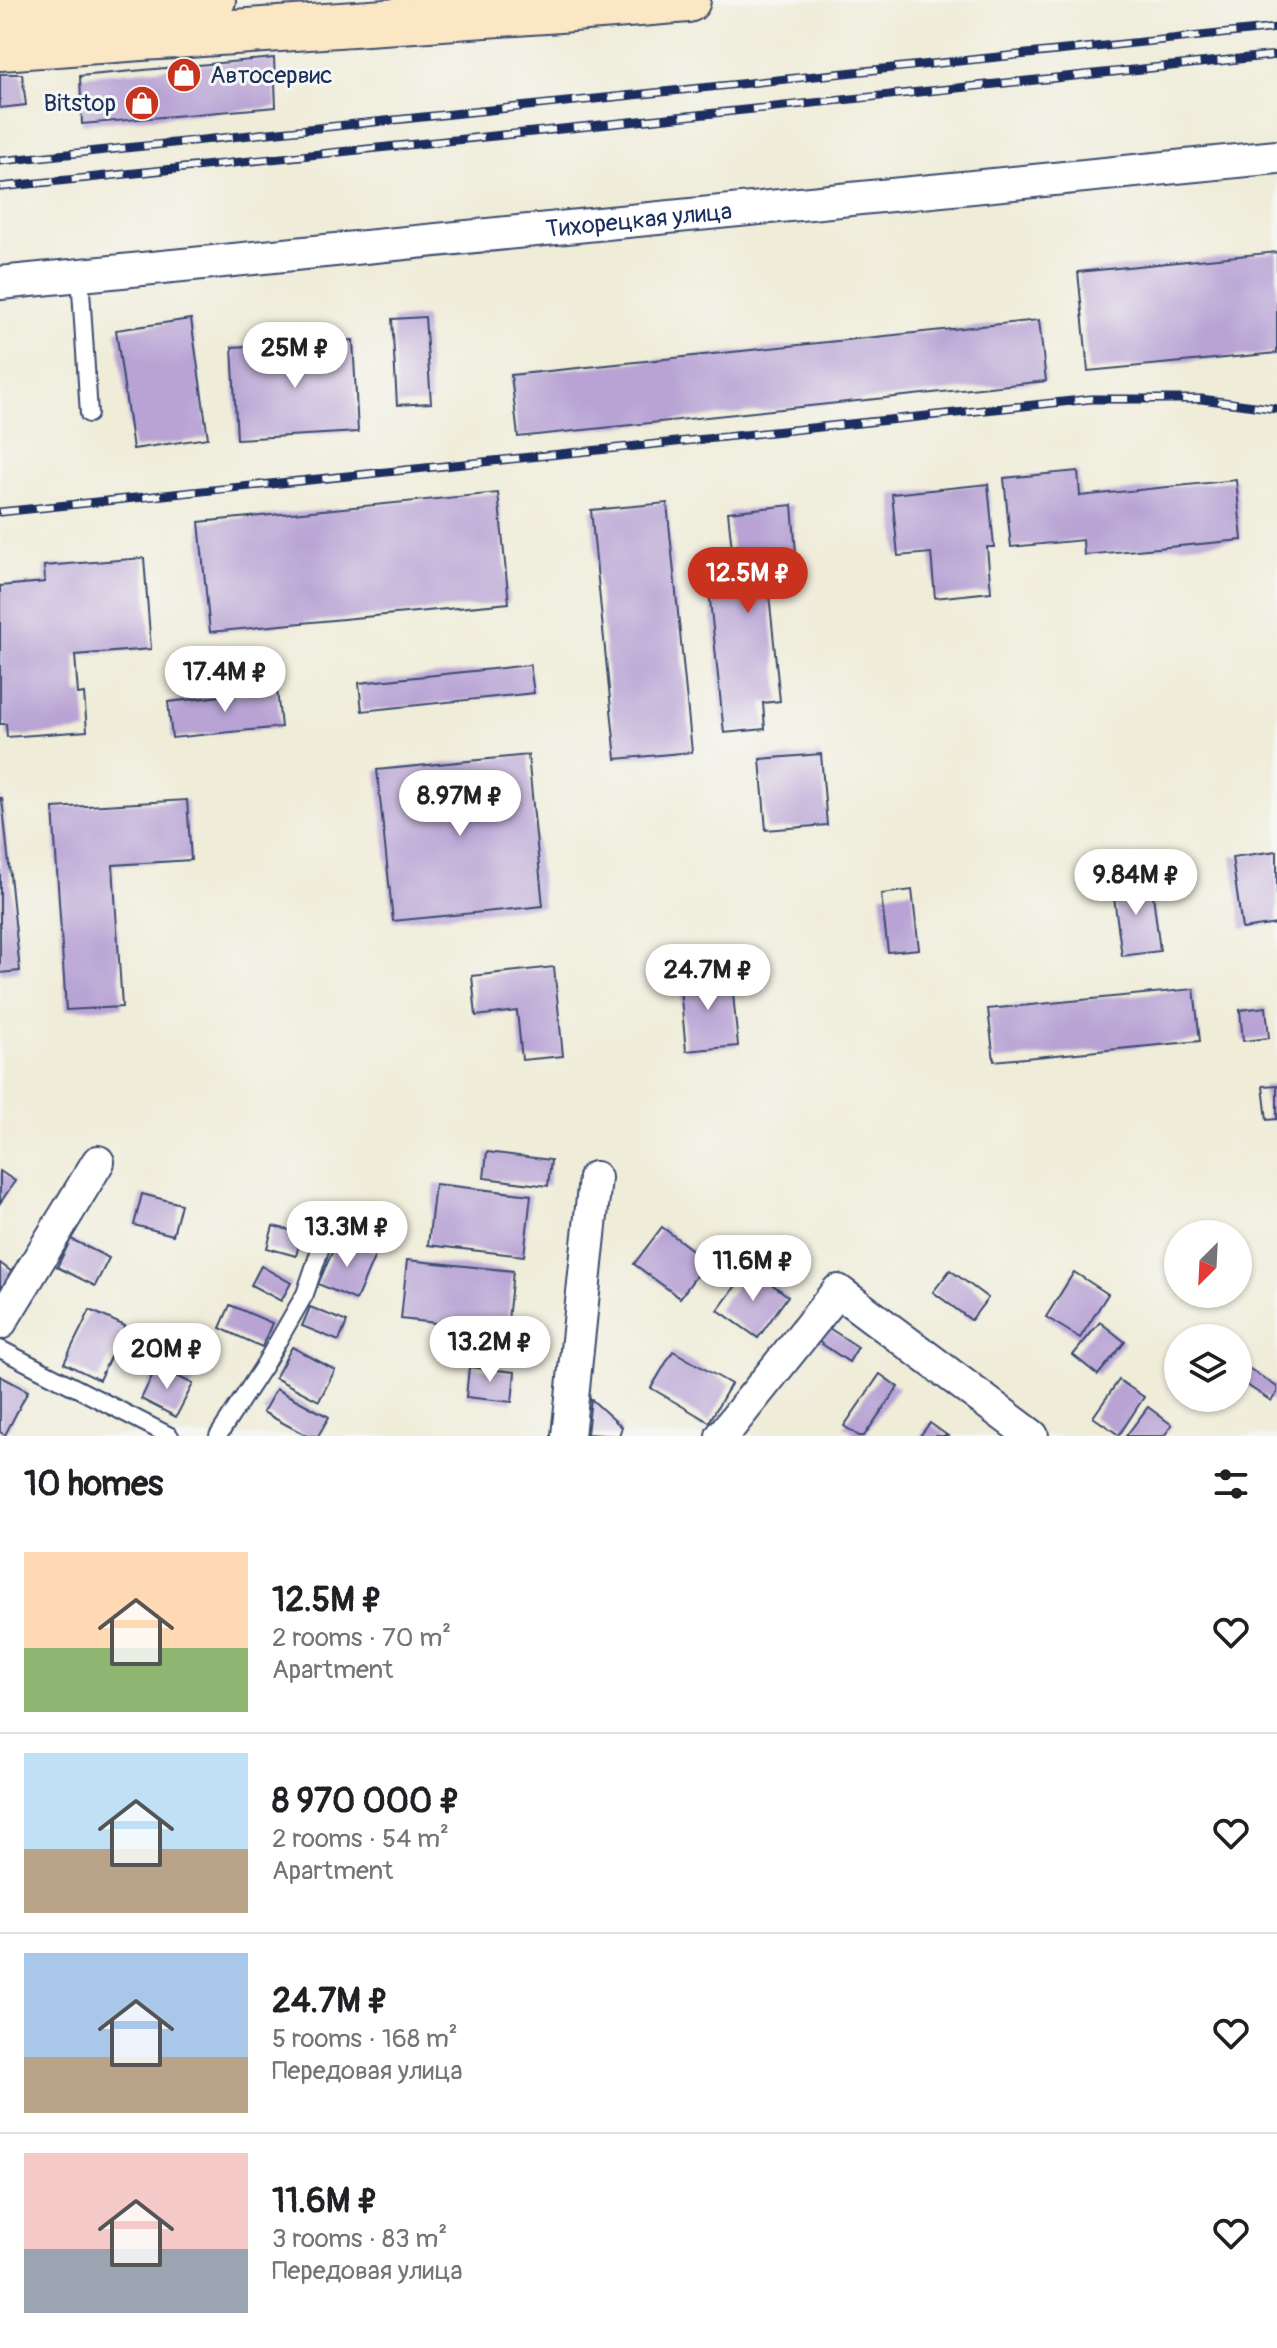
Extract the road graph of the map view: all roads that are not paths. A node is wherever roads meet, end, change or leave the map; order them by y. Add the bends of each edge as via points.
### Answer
1 (213, 0) edge
2 (688, 0) edge
3 (62, 5) edge
4 (0, 16) edge
5 (0, 48) edge
6 (1277, 157) edge
7 (80, 275) junction
8 (0, 283) edge
9 (89, 414) dead end
10 (98, 1162) dead end
11 (595, 1178) dead end
12 (323, 1241) dead end
13 (0, 1323) edge
14 (0, 1349) edge
15 (999, 1426) edge
16 (170, 1436) edge
17 (218, 1436) edge
18 (568, 1436) edge
19 (722, 1436) edge
20 (1032, 1436) edge

1 - 3 main road
2 - 5 main road
3 - 4 main road
6 - 7 street, Тихорецкая улица
7 - 8 street, Тихорецкая улица
7 - 9 lane
10 - 13 street
11 - 18 street
12 - 17 lane via 305,1294
14 - 16 lane
15 - 19 street via 838,1291
15 - 20 street

